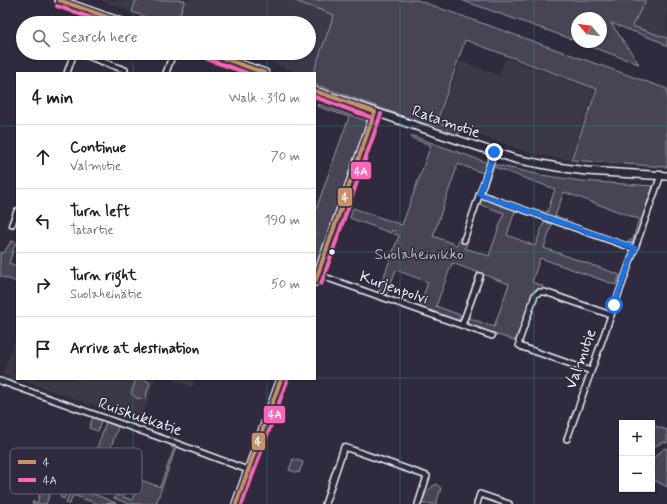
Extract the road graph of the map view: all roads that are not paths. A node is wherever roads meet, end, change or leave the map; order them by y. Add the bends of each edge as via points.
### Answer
1 (60, 0) edge
2 (89, 10) junction
3 (87, 16) edge
4 (105, 16) edge
5 (72, 60) edge
6 (98, 60) edge
7 (171, 60) edge
8 (229, 60) edge
9 (125, 70) dead end
10 (67, 72) edge
11 (166, 72) edge
12 (262, 72) edge
13 (316, 91) edge
14 (375, 112) junction
15 (494, 152) junction
16 (664, 175) edge
17 (479, 194) junction
18 (16, 214) edge
19 (12, 224) dead end
20 (464, 240) dead end
21 (635, 248) junction
22 (480, 276) dead end
23 (316, 277) edge
24 (611, 315) junction
25 (462, 325) junction
26 (492, 336) dead end
27 (591, 371) junction
28 (281, 380) edge
29 (0, 381) edge
30 (567, 439) dead end
31 (248, 470) junction
32 (236, 504) edge
33 (325, 504) edge
34 (418, 504) edge
35 (477, 504) edge
36 (509, 504) edge

1 - 2 street
2 - 3 street
2 - 4 street
5 - 10 street
6 - 9 street
7 - 11 street
8 - 12 street
13 - 14 street, Ratamotie
14 - 15 street, Ratamotie
14 - 23 street
15 - 16 street, Ratamotie via 515,159 586,171
15 - 17 street
16 - 21 street, Valmutie
17 - 20 street
17 - 21 street
18 - 19 street
21 - 24 street, Valmutie
22 - 25 street
23 - 25 street, Kurjenpolvi
24 - 27 street, Valmutie
24 - 27 street via 539,292 519,341 522,347
25 - 26 street, Kurjenpolvi
27 - 30 street, Valmutie
28 - 31 street
29 - 31 street, Ruiskukkatie
31 - 32 street
33 - 34 street via 344,447 427,476
35 - 36 street via 480,494

